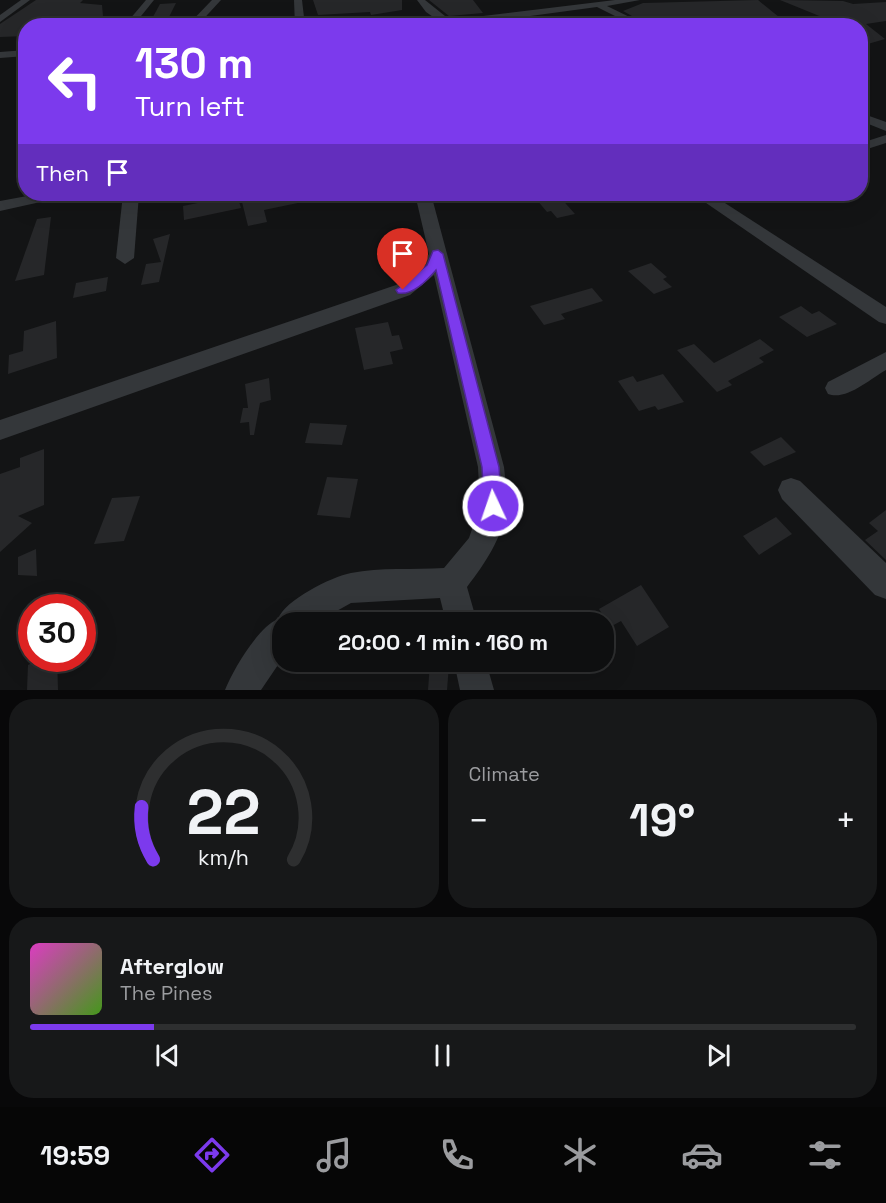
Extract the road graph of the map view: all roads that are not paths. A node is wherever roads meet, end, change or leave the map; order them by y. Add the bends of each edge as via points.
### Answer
1 (26, 0) edge
2 (150, 0) edge
3 (217, 0) edge
4 (298, 0) edge
5 (421, 0) edge
6 (576, 0) edge
7 (636, 0) edge
8 (599, 6) junction
9 (563, 10) junction
10 (135, 18) edge
11 (199, 18) edge
12 (299, 18) edge
13 (441, 18) edge
14 (484, 18) edge
15 (626, 18) edge
16 (0, 19) edge
17 (18, 54) edge
18 (0, 55) edge
19 (868, 120) edge
20 (886, 127) edge
21 (886, 139) edge
22 (868, 145) edge
23 (24, 201) edge
24 (130, 201) edge
25 (425, 201) edge
26 (712, 201) edge
27 (0, 206) edge
28 (438, 254) junction
29 (125, 258) dead end
30 (886, 317) edge
31 (886, 360) edge
32 (836, 388) dead end
33 (0, 430) edge
34 (791, 490) dead end
35 (451, 583) junction
36 (886, 584) edge
37 (306, 612) edge
38 (458, 612) edge
39 (272, 646) edge
40 (472, 672) edge
41 (242, 690) edge
42 (477, 690) edge

1 - 16 street
2 - 10 street
3 - 11 street
4 - 12 street
5 - 13 street
6 - 9 street via 557,6
7 - 8 street
8 - 9 street
8 - 15 street
9 - 14 street via 523,11
17 - 18 street
19 - 20 street
21 - 22 street
23 - 27 street
24 - 29 street
25 - 28 street
26 - 30 street
28 - 33 street via 420,280 403,290
28 - 35 street via 491,467 493,506 480,546
31 - 32 street
34 - 36 street
35 - 37 street via 351,588
35 - 38 street
39 - 41 street
40 - 42 street

